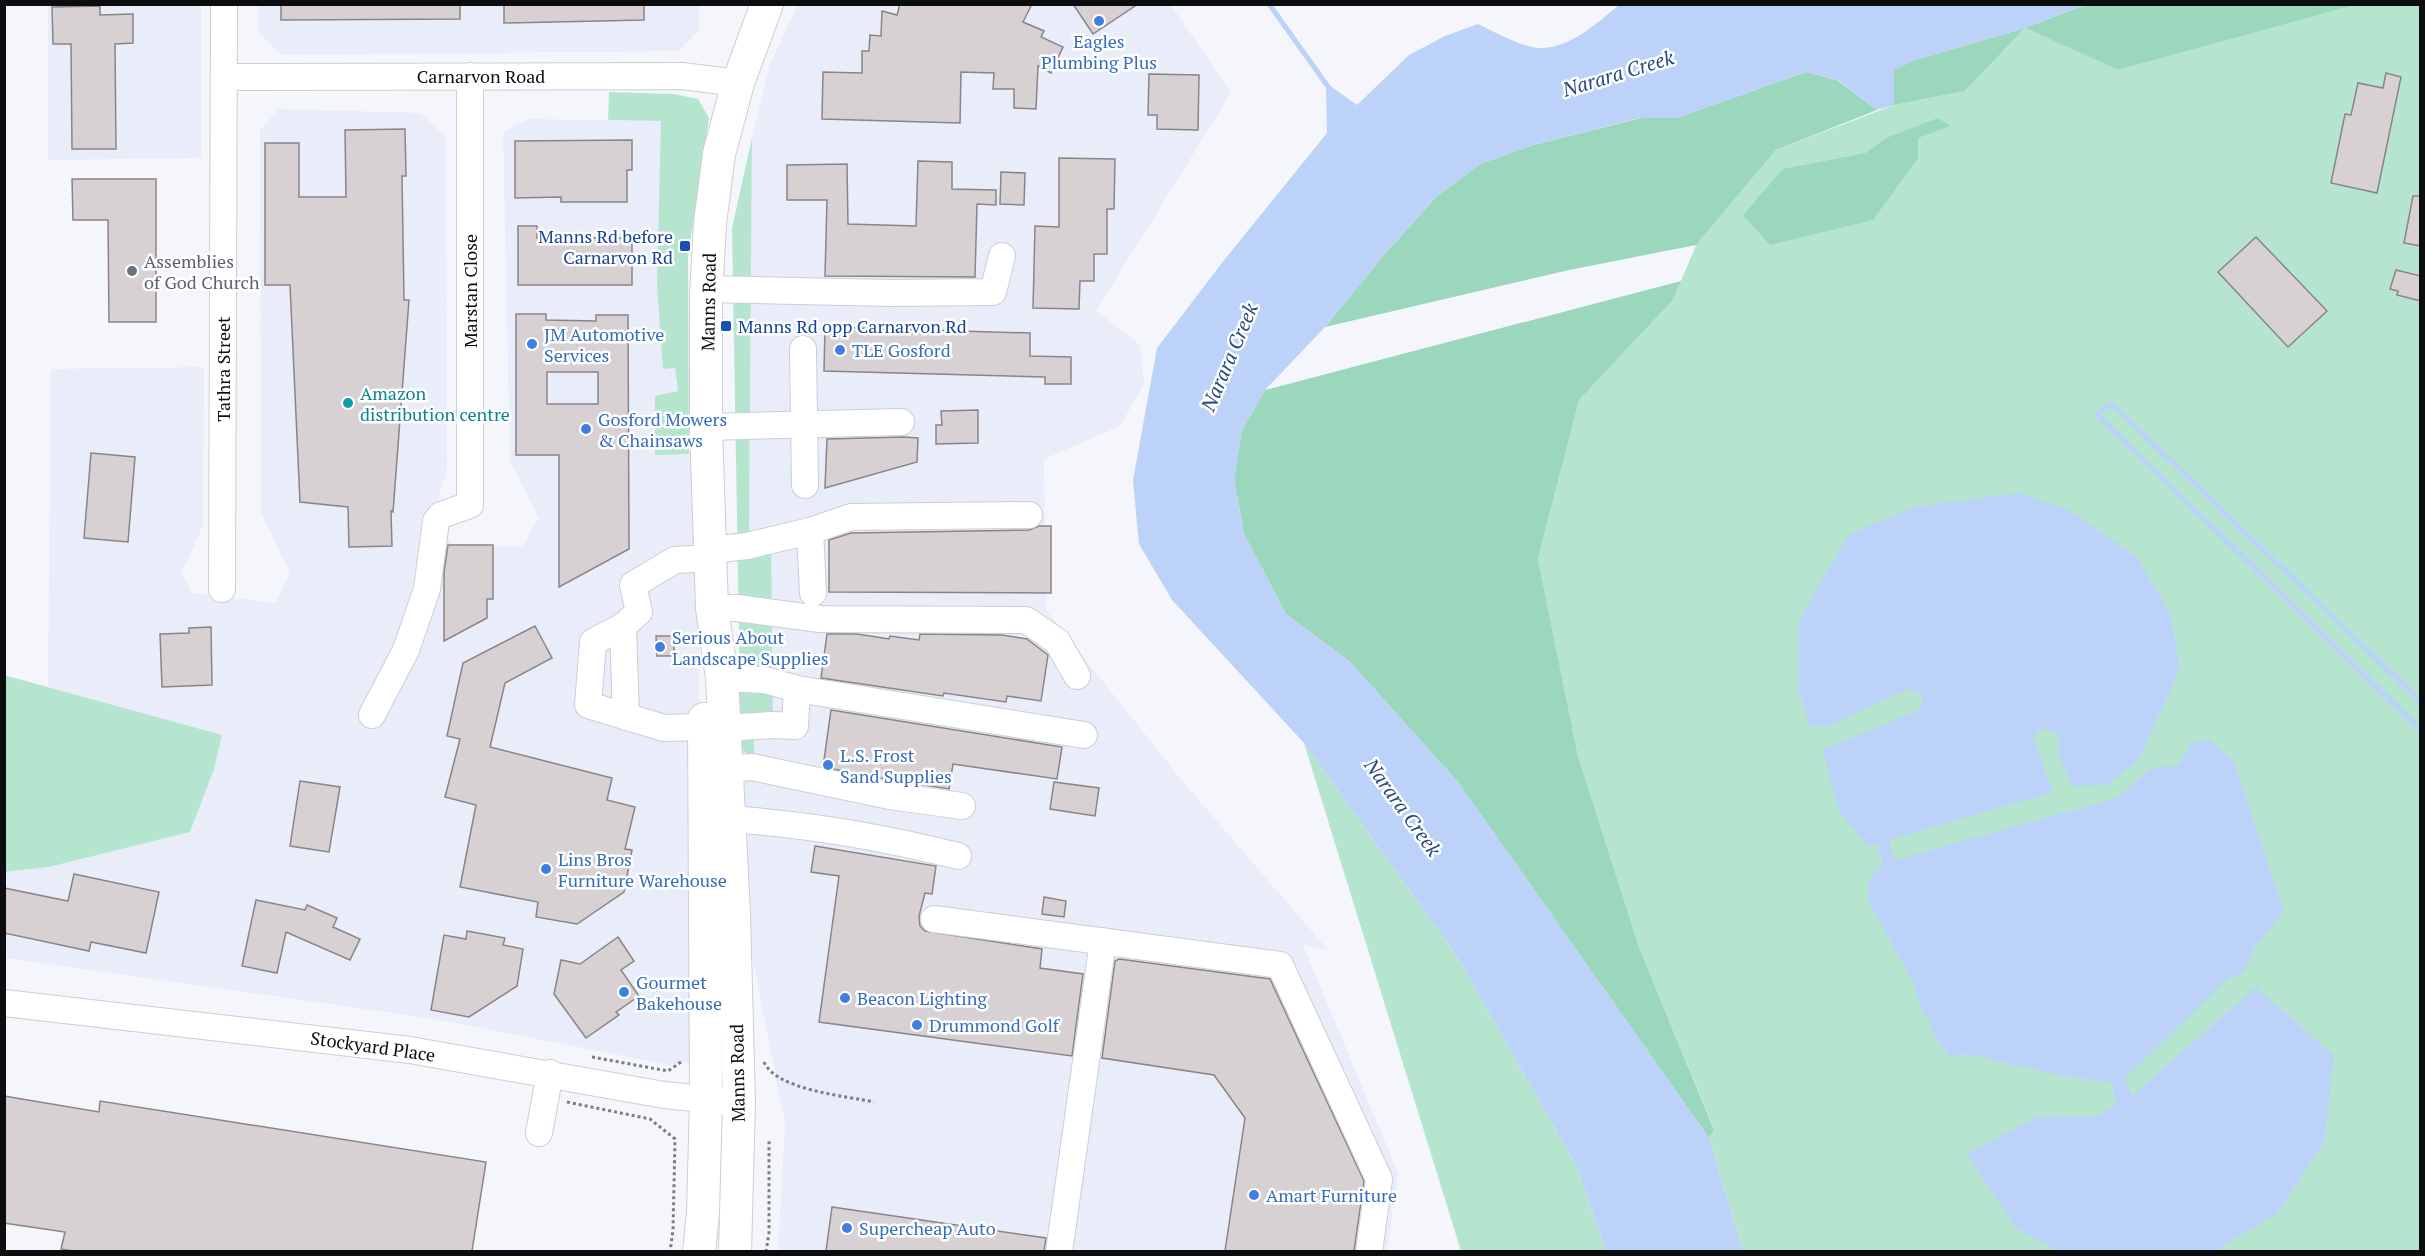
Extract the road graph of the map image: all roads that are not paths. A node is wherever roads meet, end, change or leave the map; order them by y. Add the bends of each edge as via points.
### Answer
1 (224, 4) edge
2 (767, 4) edge
3 (224, 76) junction
4 (470, 76) junction
5 (738, 83) junction
6 (1002, 256) dead end
7 (707, 289) junction
8 (803, 350) dead end
9 (901, 422) dead end
10 (805, 424) junction
11 (706, 427) junction
12 (806, 484) dead end
13 (1029, 515) dead end
14 (810, 531) junction
15 (711, 554) junction
16 (222, 589) dead end
17 (813, 593) dead end
18 (712, 608) junction
19 (623, 626) junction
20 (1077, 676) dead end
21 (722, 678) junction
22 (797, 689) junction
23 (372, 715) dead end
24 (626, 717) junction
25 (714, 728) junction
26 (1084, 735) dead end
27 (726, 769) junction
28 (962, 806) dead end
29 (728, 819) junction
30 (958, 856) dead end
31 (934, 919) dead end
32 (1104, 941) junction
33 (4, 1003) edge
34 (548, 1085) junction
35 (706, 1099) junction
36 (739, 1102) junction
37 (539, 1133) dead end
38 (699, 1251) edge
39 (735, 1251) edge
40 (1059, 1251) edge
41 (1369, 1251) edge

1 - 3 street, Tathra Street
2 - 5 main road, Manns Road
3 - 4 street, Carnarvon Road
3 - 16 street, Tathra Street
4 - 5 street, Carnarvon Road via 682,76
4 - 23 street, Marstan Close via 470,505 441,515 436,521 427,589 405,650
5 - 7 main road, Manns Road via 714,185
6 - 7 street via 993,292
7 - 11 main road, Manns Road
8 - 10 street
9 - 10 street
10 - 11 street
10 - 12 street
11 - 15 main road, Manns Road
13 - 14 street via 851,517
14 - 15 street
14 - 17 street
15 - 18 main road, Manns Road
15 - 19 street via 675,560 633,585 639,612
18 - 20 street via 820,619 1026,620 1057,641
18 - 21 main road, Manns Road
18 - 25 main road, Manns Road via 704,694
19 - 24 street
19 - 24 street via 593,642 588,705
21 - 22 street via 765,680
21 - 25 main road, Manns Road
22 - 25 street via 795,726
22 - 26 street
24 - 25 street via 664,728
25 - 27 main road, Manns Road
25 - 35 main road, Manns Road
27 - 28 street via 752,767 890,796
27 - 29 main road, Manns Road
29 - 30 street via 886,838
29 - 36 main road, Manns Road
31 - 32 street
32 - 40 street
32 - 41 street via 1280,964 1379,1179
33 - 34 street, Stockyard Place via 399,1049
34 - 35 street, Stockyard Place
34 - 37 street
35 - 36 street, Stockyard Place
35 - 38 main road, Manns Road
36 - 39 main road, Manns Road

